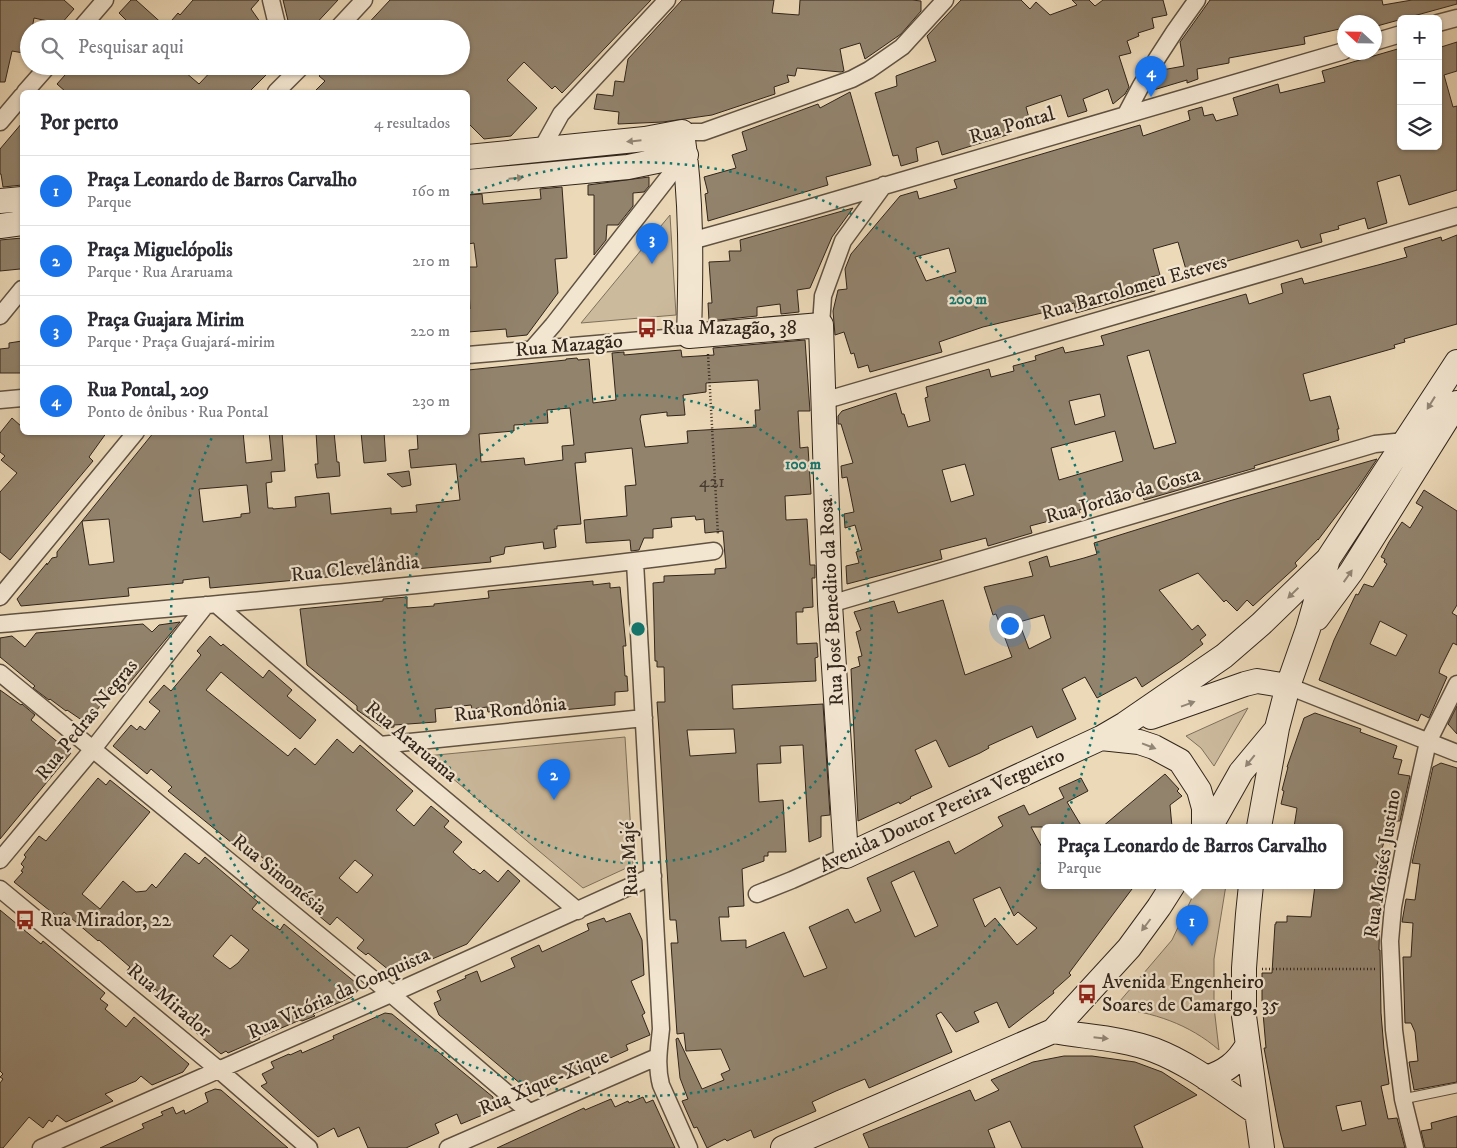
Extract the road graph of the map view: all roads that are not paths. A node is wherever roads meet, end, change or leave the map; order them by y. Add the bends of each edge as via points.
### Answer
1 (105, 0) edge
2 (271, 0) edge
3 (364, 0) edge
4 (668, 0) edge
5 (945, 0) edge
6 (1196, 0) edge
7 (1457, 18) edge
8 (88, 20) edge
9 (276, 20) edge
10 (345, 20) edge
11 (1442, 22) edge
12 (1397, 35) edge
13 (1382, 40) edge
14 (1337, 52) edge
15 (40, 75) edge
16 (287, 75) edge
17 (27, 90) edge
18 (277, 90) edge
19 (20, 98) edge
20 (1126, 114) junction
21 (0, 122) edge
22 (693, 132) junction
23 (541, 150) junction
24 (686, 155) junction
25 (470, 157) edge
26 (470, 182) edge
27 (884, 185) junction
28 (20, 199) edge
29 (0, 201) edge
30 (1457, 216) edge
31 (20, 223) edge
32 (0, 226) edge
33 (691, 241) junction
34 (20, 291) edge
35 (0, 316) edge
36 (821, 325) junction
37 (698, 335) junction
38 (533, 348) junction
39 (470, 355) edge
40 (1457, 362) edge
41 (20, 398) edge
42 (0, 400) edge
43 (823, 401) junction
44 (1457, 403) edge
45 (134, 435) edge
46 (1405, 442) junction
47 (1427, 451) junction
48 (714, 551) road end
49 (1328, 559) junction
50 (634, 562) junction
51 (0, 597) edge
52 (830, 604) junction
53 (212, 605) junction
54 (0, 624) edge
55 (1308, 629) junction
56 (0, 673) edge
57 (1457, 684) edge
58 (1288, 686) junction
59 (644, 718) junction
60 (1125, 724) junction
61 (1277, 728) junction
62 (1101, 738) junction
63 (1428, 742) junction
64 (380, 745) junction
65 (93, 749) junction
66 (1457, 753) edge
67 (1227, 798) junction
68 (1260, 823) edge
69 (1204, 824) edge
70 (1212, 824) edge
71 (846, 856) junction
72 (0, 860) edge
73 (653, 876) junction
74 (0, 889) edge
75 (1171, 889) edge
76 (1251, 889) edge
77 (757, 894) dead end
78 (578, 911) junction
79 (391, 994) junction
80 (1053, 1031) junction
81 (1247, 1046) junction
82 (658, 1058) junction
83 (219, 1070) junction
84 (1206, 1078) junction
85 (1457, 1088) edge
86 (1403, 1100) junction
87 (530, 1112) junction
88 (1256, 1112) junction
89 (41, 1148) edge
90 (309, 1148) edge
91 (448, 1148) edge
92 (689, 1148) edge
93 (783, 1148) edge
94 (1262, 1148) edge
95 (1414, 1148) edge

1 - 8 street
2 - 9 street
3 - 10 street
4 - 23 street via 561,114
5 - 22 street via 902,47 869,70
6 - 20 street via 1172,34
7 - 11 street
12 - 13 street
14 - 20 street, Rua Pontal
15 - 17 street
16 - 18 street
19 - 21 street
20 - 27 street, Rua Pontal
22 -> 23 street
22 - 24 street
23 - 25 street
26 -> 24 street via 628,167
24 - 33 street
24 - 38 street
27 - 33 street, Rua Pontal
27 - 36 street, Rua José Benedito da Rosa via 843,241 822,296
28 - 29 street
30 - 43 street, Rua Bartolomeu Esteves
31 - 32 street
33 - 37 street
34 - 35 street
36 - 37 street, Rua Mazagão
36 - 43 street, Rua José Benedito da Rosa
37 - 38 street, Rua Mazagão
38 - 39 street, Rua Mazagão
40 -> 46 street, Avenida Doutor Pereira Vergueiro
41 - 42 street
43 - 52 street, Rua José Benedito da Rosa
44 - 47 street, Avenida Doutor Pereira Vergueiro
45 - 51 street
46 - 47 street, Rua Jordão da Costa
46 - 49 street, Avenida Doutor Pereira Vergueiro
46 - 52 street, Rua Jordão da Costa via 1375,444
55 -> 47 street, Avenida Doutor Pereira Vergueiro via 1350,572
48 - 50 street, Rua Clevelândia
49 - 55 street, Avenida Doutor Pereira Vergueiro
49 -> 60 street, Avenida Doutor Pereira Vergueiro via 1224,656
50 - 53 street, Rua Clevelândia
50 - 59 street, Rua Majé
52 - 71 street, Rua José Benedito da Rosa
53 - 54 street, Rua Clevelândia
53 - 64 street, Rua Araruama
53 - 65 street, Rua Pedras Negras
55 - 58 street, Avenida Doutor Pereira Vergueiro
56 - 65 street, Rua Simonésia
57 - 63 street, Rua Moisés Justino
60 -> 58 street, Avenida Doutor Pereira Vergueiro via 1256,681
58 - 61 street
58 - 63 street
59 - 64 street, Rua Rondônia
59 - 73 street, Rua Majé
60 - 62 street, Avenida Doutor Pereira Vergueiro
61 -> 67 street via 1241,772
61 - 68 street
62 -> 69 street via 1139,742 1180,761 1199,790
62 - 71 street, Avenida Doutor Pereira Vergueiro
63 - 66 street
63 - 86 street, Rua Moisés Justino via 1393,907 1390,940 1394,1030
64 - 78 street, Rua Araruama
65 - 72 street, Rua Pedras Negras
65 - 79 street, Rua Simonésia
67 - 68 street via 1240,794 1249,797
67 - 70 street
71 - 77 street, Avenida Doutor Pereira Vergueiro
73 - 78 street, Rua Vitória da Conquista
73 - 82 street, Rua Majé via 661,1029
74 - 83 street, Rua Mirador
75 -> 80 street via 1129,948
76 - 81 street via 1244,968
78 - 79 street, Rua Vitória da Conquista
79 - 83 street, Rua Vitória da Conquista
79 - 87 street, Rua Simonésia
80 -> 84 street via 1154,1050
80 - 93 street
81 - 84 street via 1230,1067
81 - 88 street
82 - 87 street, Rua Xique-Xique
82 - 92 street, Rua Majé via 661,1085
83 - 89 street, Rua Vitória da Conquista
83 - 90 street, Rua Mirador
84 - 88 street
85 - 86 lane
86 - 95 street, Rua Moisés Justino
87 - 91 street, Rua Xique-Xique
88 - 94 street

